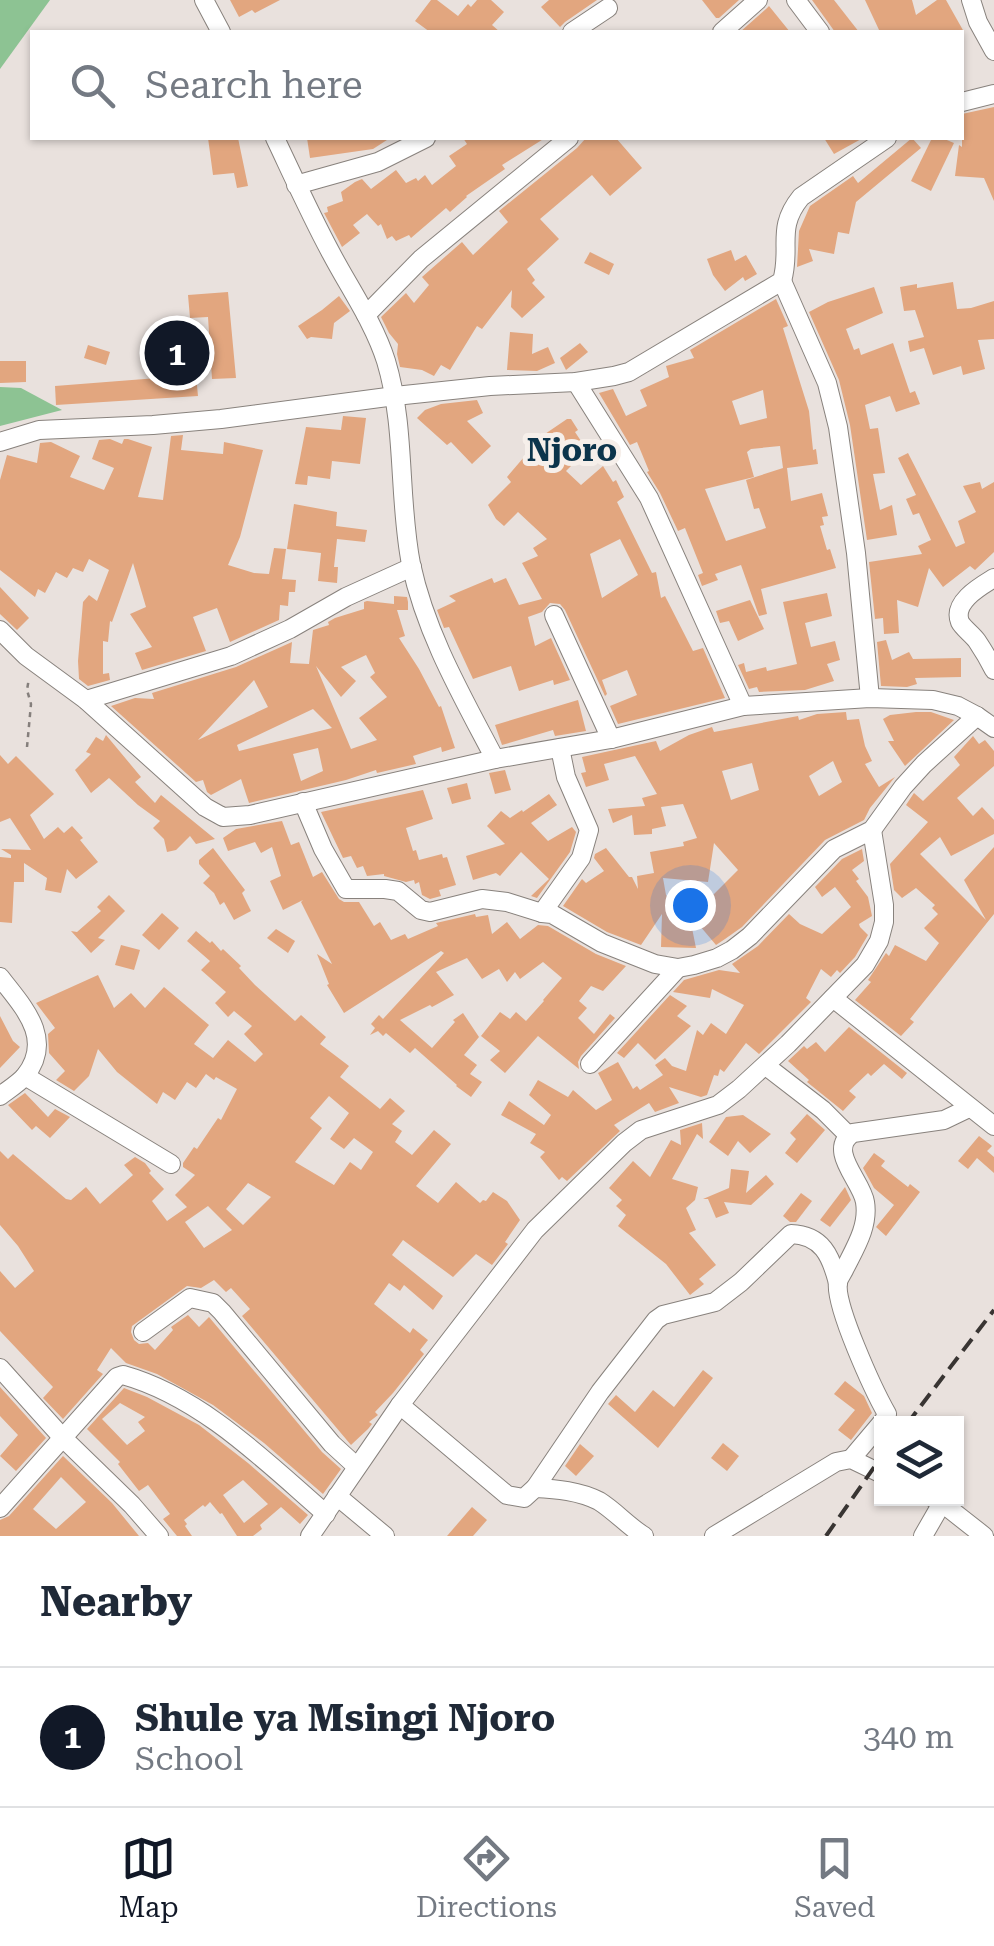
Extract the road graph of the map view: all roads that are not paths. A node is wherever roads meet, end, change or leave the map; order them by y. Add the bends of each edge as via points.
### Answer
1 (204, 0) edge
2 (758, 0) edge
3 (796, 0) edge
4 (971, 0) edge
5 (608, 8) dead end
6 (220, 30) edge
7 (575, 30) edge
8 (724, 30) edge
9 (818, 30) edge
10 (994, 51) edge
11 (994, 94) edge
12 (964, 102) edge
13 (275, 140) edge
14 (422, 140) edge
15 (567, 140) edge
16 (882, 140) edge
17 (296, 184) junction
18 (782, 281) junction
19 (366, 316) junction
20 (576, 382) junction
21 (395, 396) junction
22 (0, 442) edge
23 (412, 567) junction
24 (994, 578) edge
25 (554, 615) dead end
26 (0, 630) edge
27 (994, 670) edge
28 (870, 698) junction
29 (86, 700) junction
30 (743, 706) junction
31 (977, 716) junction
32 (994, 728) edge
33 (610, 739) junction
34 (560, 748) junction
35 (495, 759) junction
36 (304, 802) junction
37 (872, 830) junction
38 (542, 914) junction
39 (678, 968) junction
40 (0, 977) edge
41 (833, 998) junction
42 (590, 1064) dead end
43 (766, 1066) junction
44 (24, 1076) junction
45 (0, 1096) edge
46 (969, 1108) junction
47 (994, 1126) edge
48 (848, 1134) junction
49 (171, 1164) dead end
50 (838, 1283) junction
51 (143, 1332) dead end
52 (0, 1368) edge
53 (400, 1405) junction
54 (62, 1437) junction
55 (851, 1459) junction
56 (356, 1466) junction
57 (874, 1470) edge
58 (536, 1488) junction
59 (337, 1496) junction
60 (936, 1506) edge
61 (945, 1506) edge
62 (0, 1508) edge
63 (326, 1514) junction
64 (159, 1536) edge
65 (310, 1536) edge
66 (385, 1536) edge
67 (644, 1536) edge
68 (714, 1536) edge
69 (923, 1536) edge
70 (984, 1536) edge

1 - 6 street
2 - 8 street
3 - 9 street
4 - 10 street
5 - 7 street
11 - 12 street
13 - 17 street
14 - 17 street via 378,162
15 - 19 street via 421,260
16 - 18 street via 796,204 785,229
17 - 19 street
18 - 20 street via 629,372
18 - 28 street via 828,383 838,427
19 - 21 street
20 - 21 street
20 - 30 street via 649,498
21 - 22 street via 221,419 39,430
21 - 23 street
23 - 29 street via 231,656
23 - 35 street via 430,628
24 - 27 street via 974,591 959,616
25 - 33 street
26 - 29 street
28 - 30 street
28 - 31 street via 933,700
29 - 36 street via 212,813 250,815
30 - 33 street
31 - 32 street
31 - 37 street via 903,786
33 - 34 street
34 - 35 street
34 - 38 street via 589,830 580,858
35 - 36 street
36 - 38 street via 346,889 398,891 430,912 482,899
37 - 39 street via 834,849 732,950
37 - 41 street via 884,922 872,956
38 - 39 street via 624,953
39 - 42 street
40 - 44 street via 36,1030 34,1059
41 - 43 street
41 - 46 street
43 - 48 street
43 - 53 street via 718,1104 640,1130 624,1143 535,1230
44 - 45 street
44 - 49 street
46 - 47 street
46 - 48 street via 944,1120
48 - 50 street via 845,1157 865,1205 862,1234
50 - 55 street via 847,1326 887,1414
50 - 58 street via 822,1245 791,1234 715,1302 660,1317
51 - 56 street via 190,1298 213,1303
52 - 54 street
53 - 56 street
53 - 58 street via 507,1495 524,1498
54 - 62 street
54 - 63 street via 117,1377 129,1377 236,1435
54 - 64 street
55 - 57 street
55 - 68 street
56 - 59 street
58 - 67 street via 598,1501
59 - 63 street
59 - 66 street
60 - 69 street
61 - 70 street
63 - 65 street

